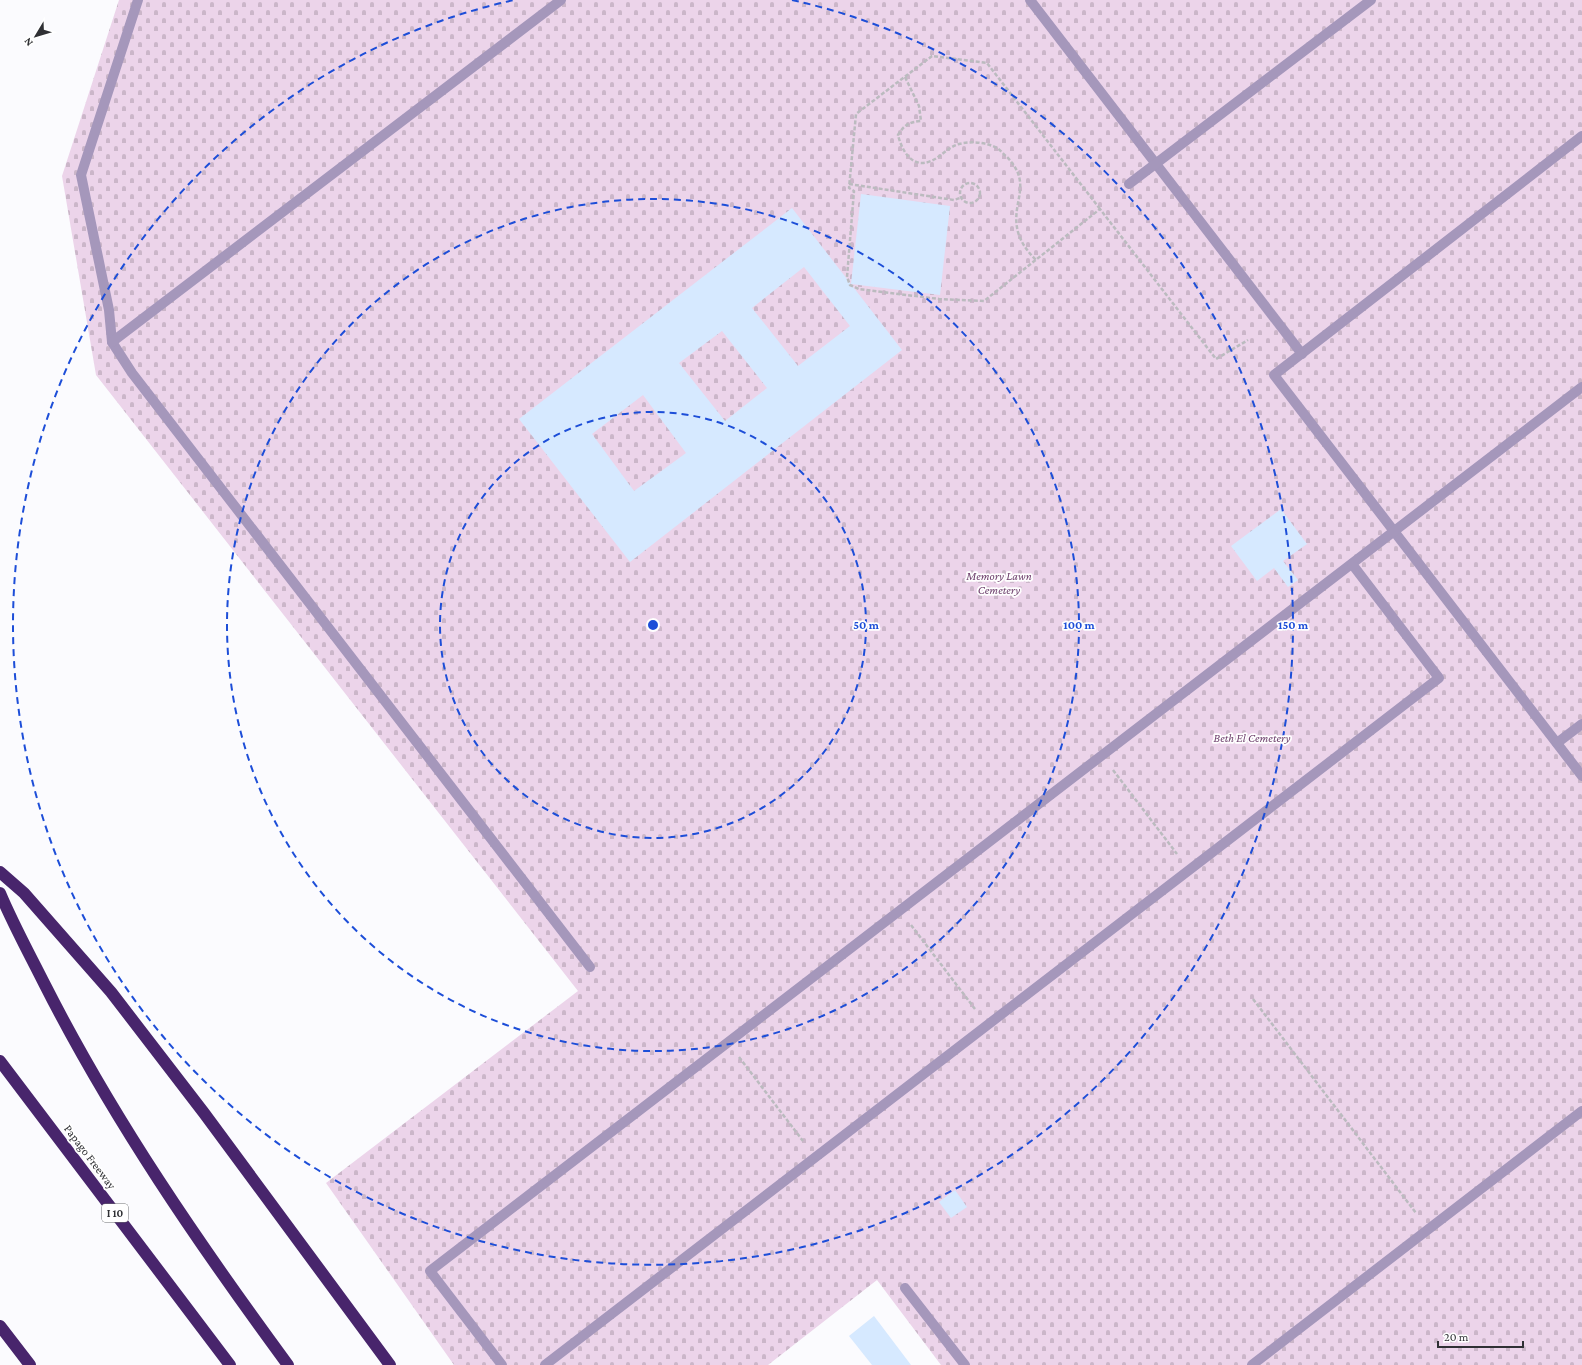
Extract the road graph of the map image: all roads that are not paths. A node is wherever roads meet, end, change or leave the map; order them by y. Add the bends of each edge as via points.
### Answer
1 (138, 0) edge
2 (561, 0) edge
3 (1030, 0) edge
4 (1371, 0) edge
5 (1582, 136) edge
6 (1156, 164) junction
7 (1129, 184) dead end
8 (112, 342) junction
9 (1302, 354) junction
10 (1582, 387) edge
11 (1394, 532) junction
12 (1352, 564) junction
13 (1582, 724) edge
14 (1557, 743) junction
15 (1582, 776) edge
16 (0, 872) edge
17 (0, 892) edge
18 (590, 967) dead end
19 (0, 1061) edge
20 (1582, 1111) edge
21 (905, 1288) dead end
22 (0, 1326) edge
23 (30, 1365) edge
24 (230, 1365) edge
25 (288, 1365) edge
26 (390, 1365) edge
27 (502, 1365) edge
28 (545, 1365) edge
29 (965, 1365) edge
30 (1252, 1365) edge

1 - 8 lane via 81,175 109,310
2 - 8 lane
3 - 6 lane
4 - 6 lane
5 - 9 lane
6 - 7 lane
6 - 9 lane
8 - 18 lane via 132,374
9 - 11 lane via 1274,375
10 - 11 lane
11 - 12 lane
11 - 14 lane
12 - 27 lane via 430,1271
12 - 28 lane via 1439,678
13 - 14 lane
14 - 15 lane
16 - 26 highway via 24,893 111,992
17 - 25 highway via 75,1044 118,1117
19 - 24 highway, Papago Freeway / I 10
20 - 30 lane
21 - 29 lane
22 - 23 highway

